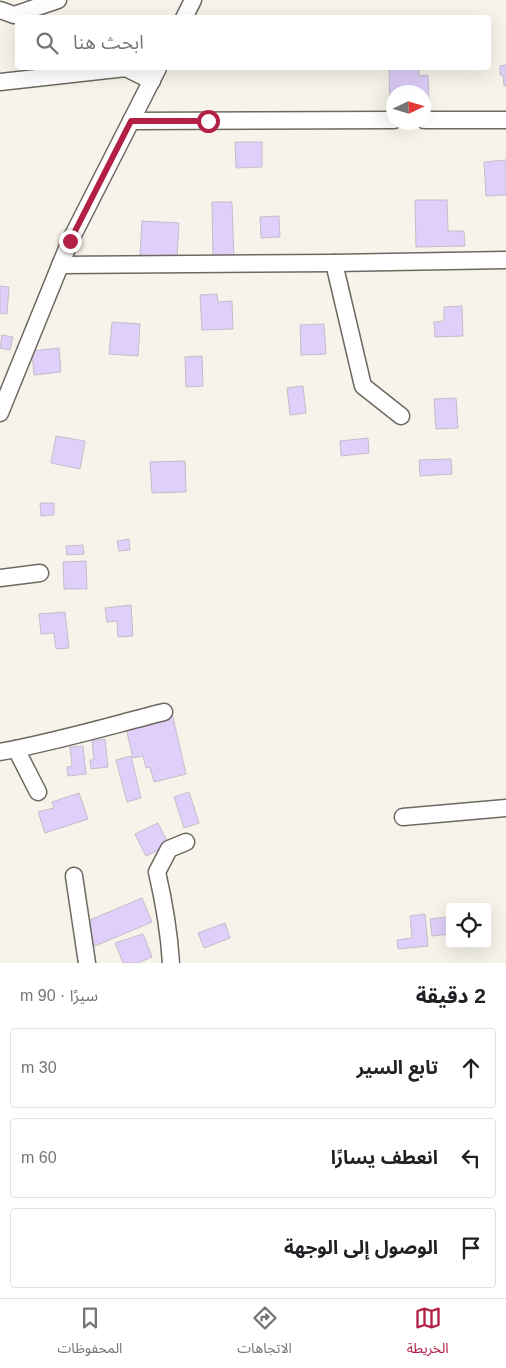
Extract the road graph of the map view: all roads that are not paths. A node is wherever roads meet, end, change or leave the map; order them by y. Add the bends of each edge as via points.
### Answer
1 (58, 0) edge
2 (0, 10) edge
3 (108, 70) edge
4 (136, 70) edge
5 (155, 74) edge
6 (0, 82) edge
7 (386, 120) edge
8 (431, 120) edge
9 (506, 120) edge
10 (131, 121) junction
11 (506, 260) edge
12 (334, 263) junction
13 (60, 265) junction
14 (0, 414) edge
15 (401, 416) dead end
16 (40, 572) dead end
17 (0, 578) edge
18 (164, 712) dead end
19 (8, 751) edge
20 (38, 792) dead end
21 (506, 808) edge
22 (403, 817) dead end
23 (186, 842) dead end
24 (74, 876) dead end
25 (87, 963) edge
26 (171, 963) edge

1 - 2 street via 14,15
3 - 6 street
4 - 5 street
5 - 10 street
7 - 10 street
8 - 9 street
10 - 13 street
11 - 12 street
12 - 13 street
12 - 15 street via 363,386
13 - 14 street
16 - 17 street
18 - 19 street
19 - 20 street
21 - 22 street
23 - 26 street via 169,849 157,872 169,930
24 - 25 street

